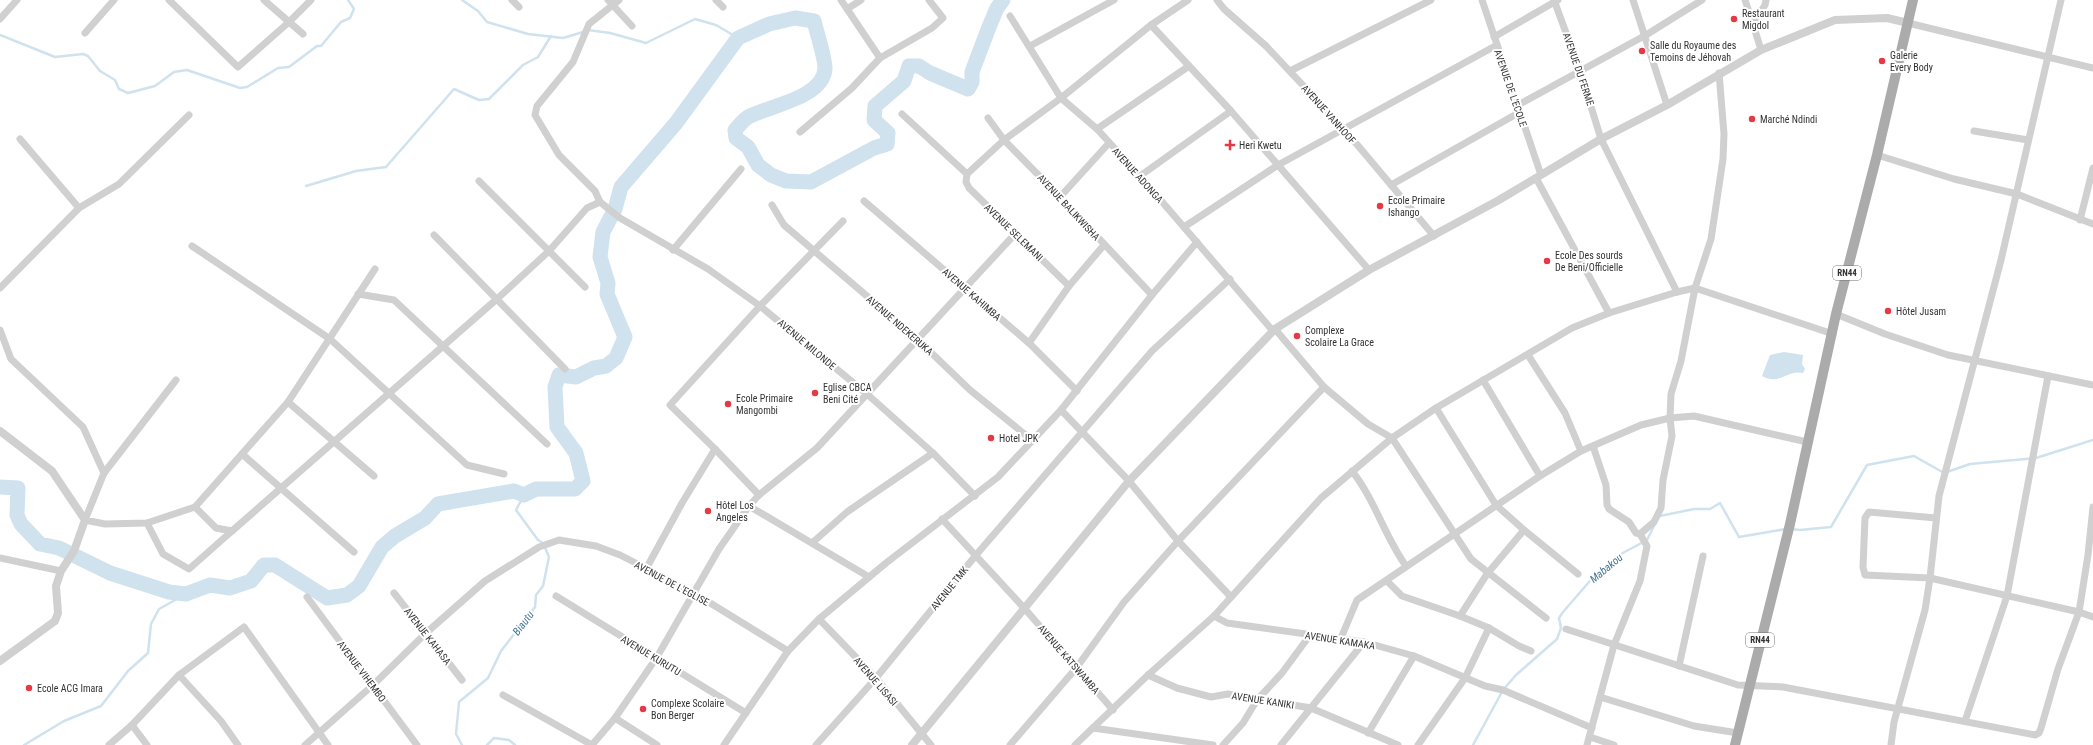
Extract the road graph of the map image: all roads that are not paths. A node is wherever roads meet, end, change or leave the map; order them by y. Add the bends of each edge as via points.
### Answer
1 (17, 0) edge
2 (114, 0) edge
3 (169, 0) edge
4 (264, 0) edge
5 (311, 0) edge
6 (512, 0) edge
7 (619, 0) edge
8 (716, 0) edge
9 (841, 0) edge
10 (861, 0) edge
11 (929, 0) edge
12 (1114, 0) edge
13 (1188, 0) edge
14 (1217, 0) edge
15 (1431, 0) edge
16 (1482, 0) edge
17 (1633, 0) edge
18 (1702, 0) edge
19 (1745, 0) edge
20 (1766, 0) edge
21 (1913, 0) edge
22 (2061, 0) edge
23 (1556, 1) edge
24 (611, 2) edge
25 (519, 7) dead end
26 (723, 7) dead end
27 (847, 9) junction
28 (1010, 16) dead end
29 (0, 19) edge
30 (289, 22) junction
31 (1908, 23) junction
32 (1753, 24) junction
33 (1152, 25) junction
34 (632, 26) dead end
35 (85, 33) dead end
36 (303, 34) dead end
37 (1646, 35) junction
38 (1494, 37) junction
39 (1497, 45) junction
40 (1030, 46) junction
41 (1761, 50) junction
42 (2049, 56) junction
43 (880, 58) junction
44 (1189, 66) junction
45 (2093, 68) edge
46 (1290, 71) junction
47 (1580, 71) junction
48 (1719, 73) junction
49 (1061, 98) junction
50 (1667, 105) junction
51 (1519, 108) junction
52 (1231, 111) junction
53 (902, 114) dead end
54 (190, 115) dead end
55 (988, 118) dead end
56 (1097, 129) junction
57 (1344, 129) junction
58 (1974, 131) dead end
59 (800, 132) dead end
60 (20, 139) dead end
61 (1004, 140) junction
62 (1601, 140) junction
63 (2028, 140) junction
64 (1109, 143) junction
65 (1877, 155) junction
66 (1278, 165) junction
67 (741, 168) dead end
68 (2093, 168) edge
69 (967, 174) junction
70 (1140, 176) junction
71 (1538, 177) junction
72 (479, 181) dead end
73 (1392, 185) junction
74 (2017, 194) junction
75 (1060, 197) junction
76 (864, 202) dead end
77 (603, 204) junction
78 (772, 205) dead end
79 (79, 208) junction
80 (2080, 220) junction
81 (843, 221) dead end
82 (2093, 224) edge
83 (1184, 227) junction
84 (1015, 234) junction
85 (434, 235) dead end
86 (1434, 236) junction
87 (1197, 242) junction
88 (1104, 245) junction
89 (192, 246) dead end
90 (673, 250) junction
91 (549, 251) junction
92 (815, 251) junction
93 (375, 269) dead end
94 (1369, 270) junction
95 (1230, 279) junction
96 (1069, 286) junction
97 (585, 287) dead end
98 (0, 288) edge
99 (965, 288) junction
100 (1695, 288) junction
101 (1677, 292) junction
102 (358, 294) junction
103 (1152, 296) junction
104 (498, 298) junction
105 (760, 306) junction
106 (1609, 313) junction
107 (1836, 314) junction
108 (0, 330) edge
109 (1274, 330) junction
110 (1833, 334) junction
111 (330, 339) junction
112 (917, 339) junction
113 (1029, 343) junction
114 (444, 346) junction
115 (1528, 355) junction
116 (1975, 361) junction
117 (565, 369) dead end
118 (2048, 376) junction
119 (176, 380) dead end
120 (1483, 380) junction
121 (2093, 385) edge
122 (1324, 387) junction
123 (1076, 391) junction
124 (389, 394) junction
125 (867, 394) junction
126 (288, 402) junction
127 (1436, 408) junction
128 (1061, 410) junction
129 (1670, 418) junction
130 (0, 431) edge
131 (1081, 432) junction
132 (1392, 438) junction
133 (333, 442) junction
134 (1032, 442) junction
135 (1807, 442) junction
136 (547, 444) dead end
137 (1593, 446) junction
138 (716, 449) junction
139 (1581, 451) junction
140 (933, 453) junction
141 (242, 454) junction
142 (1352, 471) junction
143 (104, 473) junction
144 (504, 474) dead end
145 (374, 476) dead end
146 (1540, 476) junction
147 (1129, 481) junction
148 (280, 489) junction
149 (759, 495) junction
150 (975, 496) junction
151 (1496, 505) junction
152 (749, 506) junction
153 (195, 507) junction
154 (2093, 508) edge
155 (1936, 518) junction
156 (942, 519) junction
157 (85, 520) junction
158 (147, 523) junction
159 (1524, 530) junction
160 (232, 531) junction
161 (1453, 535) junction
162 (1642, 535) junction
163 (1178, 541) junction
164 (812, 543) junction
165 (354, 552) dead end
166 (976, 555) junction
167 (1703, 556) dead end
168 (0, 558) edge
169 (1406, 566) junction
170 (646, 569) junction
171 (62, 571) junction
172 (1487, 574) junction
173 (1578, 574) dead end
174 (869, 577) junction
175 (1930, 578) junction
176 (1386, 582) junction
177 (394, 593) dead end
178 (694, 593) junction
179 (556, 596) dead end
180 (2007, 596) junction
181 (307, 597) dead end
182 (1231, 597) junction
183 (1025, 609) junction
184 (2079, 612) junction
185 (1214, 616) junction
186 (1460, 616) junction
187 (2093, 617) edge
188 (1546, 618) dead end
189 (819, 619) junction
190 (1489, 628) junction
191 (1566, 630) dead end
192 (426, 633) junction
193 (1310, 635) junction
194 (1341, 638) junction
195 (1364, 642) junction
196 (1614, 645) junction
197 (788, 651) junction
198 (1531, 651) dead end
199 (1414, 656) junction
200 (657, 658) junction
201 (0, 661) edge
202 (1679, 666) junction
203 (1077, 667) junction
204 (1148, 675) junction
205 (180, 676) junction
206 (876, 678) junction
207 (1465, 678) junction
208 (462, 680) dead end
209 (373, 685) junction
210 (1749, 686) junction
211 (503, 695) dead end
212 (1600, 697) junction
213 (1257, 700) junction
214 (1311, 708) junction
215 (1898, 708) junction
216 (1113, 710) junction
217 (746, 713) junction
218 (615, 718) junction
219 (1965, 721) junction
220 (132, 725) junction
221 (1094, 728) junction
222 (1592, 728) junction
223 (319, 732) junction
224 (1368, 733) junction
225 (1738, 733) junction
226 (921, 734) junction
227 (1590, 737) junction
228 (109, 745) edge
229 (146, 745) edge
230 (238, 745) edge
231 (304, 745) edge
232 (328, 745) edge
233 (417, 745) edge
234 (592, 745) edge
235 (657, 745) edge
236 (724, 745) edge
237 (816, 745) edge
238 (912, 745) edge
239 (931, 745) edge
240 (1010, 745) edge
241 (1075, 745) edge
242 (1213, 745) edge
243 (1223, 745) edge
244 (1282, 745) edge
245 (1398, 745) edge
246 (1418, 745) edge
247 (1588, 745) edge
248 (1614, 745) edge
249 (1735, 745) edge
250 (1891, 745) edge

1 - 29 street
2 - 35 street
3 - 30 street via 238,67
4 - 30 street
5 - 30 street
6 - 25 street
7 - 24 street
8 - 26 street
9 - 27 street
10 - 27 street
11 - 43 street via 943,18 932,28
12 - 40 street
13 - 33 street
14 - 46 street, AVENUE VANHOOF
15 - 46 street
16 - 38 street, AVENUE DE L'ECOLE
17 - 37 street
18 - 37 street
19 - 32 street
20 - 32 street
21 - 31 main road, RN44
22 - 42 street
23 - 38 street
23 - 47 street, AVENUE DU FERME
24 - 34 street
24 - 77 street, AVENUE MILONDE via 588,30 573,62 537,106 536,115 559,155 595,191
27 - 43 street
28 - 40 street, AVENUE ADONGA
30 - 36 street
31 - 41 street via 1887,18 1835,20
31 - 42 street
31 - 65 main road, RN44
32 - 41 street
33 - 44 street
33 - 49 street
37 - 47 street
37 - 50 street
38 - 39 street, AVENUE DE L'ECOLE
39 - 51 street, AVENUE DE L'ECOLE
39 - 57 street
40 - 49 street, AVENUE ADONGA
41 - 48 street
42 - 45 street
42 - 63 street
43 - 59 street via 852,88
44 - 52 street
44 - 56 street
46 - 57 street, AVENUE VANHOOF
47 - 51 street
47 - 62 street, AVENUE DU FERME
48 - 50 street
48 - 100 street via 1724,134 1723,159 1711,239
49 - 56 street, AVENUE ADONGA
49 - 61 street
50 - 62 street
51 - 71 street, AVENUE DE L'ECOLE
51 - 73 street
52 - 66 street
52 - 70 street
53 - 69 street
54 - 79 street via 119,184
55 - 61 street, AVENUE BALIKWISHA
56 - 64 street, AVENUE ADONGA
57 - 66 street
57 - 73 street, AVENUE VANHOOF
58 - 63 street
60 - 79 street
61 - 69 street
61 - 75 street, AVENUE BALIKWISHA
62 - 71 street
62 - 101 street, AVENUE DU FERME
63 - 74 street
64 - 70 street, AVENUE ADONGA
64 - 75 street
65 - 74 street via 1954,179
65 - 107 main road, RN44
66 - 83 street
66 - 94 street
67 - 90 street
68 - 80 street
69 - 84 street, AVENUE SELEMANI via 968,188
70 - 83 street, AVENUE ADONGA
71 - 86 street
71 - 106 street, AVENUE DE L'ECOLE
72 - 91 street
73 - 86 street, AVENUE VANHOOF
74 - 80 street
74 - 116 street
75 - 88 street, AVENUE BALIKWISHA
76 - 99 street, AVENUE KAHIMBA
77 - 90 street, AVENUE MILONDE via 620,218
77 - 91 street via 586,208
78 - 92 street, AVENUE NDEKERUKA via 784,225
79 - 98 street
80 - 82 street
81 - 92 street
83 - 87 street, AVENUE ADONGA
84 - 96 street, AVENUE SELEMANI
84 - 99 street
85 - 104 street
86 - 94 street
87 - 95 street, AVENUE ADONGA
87 - 103 street
88 - 96 street
88 - 103 street, AVENUE BALIKWISHA
89 - 111 street
90 - 105 street, AVENUE MILONDE via 708,269
91 - 97 street
91 - 104 street
92 - 105 street
92 - 112 street, AVENUE NDEKERUKA
93 - 102 street
94 - 109 street
95 - 109 street, AVENUE ADONGA
95 - 131 street, AVENUE TMK via 1152,351
96 - 113 street
99 - 112 street
99 - 113 street, AVENUE KAHIMBA
100 - 101 street
100 - 110 street
100 - 129 street via 1681,361 1671,394
101 - 106 street
102 - 111 street
102 - 114 street via 394,300
103 - 123 street
104 - 114 street
104 - 117 street
105 - 125 street, AVENUE MILONDE
105 - 138 street via 670,405
106 - 115 street via 1572,328
107 - 110 main road, RN44
107 - 116 street via 1912,343
108 - 143 street via 11,359 83,427
109 - 122 street, AVENUE ADONGA
109 - 147 street
110 - 135 main road, RN44
111 - 124 street
111 - 126 street
112 - 125 street
112 - 134 street, AVENUE NDEKERUKA via 970,390
113 - 123 street, AVENUE KAHIMBA
114 - 124 street
114 - 136 street
115 - 120 street
115 - 139 street via 1565,413
116 - 118 street
116 - 155 street via 1944,473
118 - 121 street
118 - 180 street
119 - 143 street
120 - 127 street
120 - 146 street
122 - 132 street, AVENUE ADONGA via 1368,424
122 - 163 street
123 - 128 street
124 - 133 street
124 - 144 street via 467,466
125 - 140 street, AVENUE MILONDE
125 - 149 street via 817,448
126 - 133 street
126 - 141 street
127 - 132 street
127 - 151 street
128 - 131 street
128 - 134 street
129 - 135 street via 1694,416
129 - 137 street via 1641,425
129 - 162 street via 1672,436 1663,480 1661,508 1654,522
130 - 157 street via 52,471
131 - 147 street
131 - 166 street, AVENUE TMK
132 - 142 street
132 - 161 street
133 - 145 street
133 - 148 street
134 - 150 street via 998,477
135 - 210 main road, RN44 via 1788,534
137 - 139 street
137 - 162 street via 1606,485 1609,509 1628,522 1636,533
138 - 149 street
138 - 170 street via 682,503
139 - 146 street
140 - 150 street, AVENUE MILONDE
140 - 164 street via 847,512
141 - 148 street
141 - 153 street
142 - 169 street via 1364,486 1396,552
142 - 182 street via 1321,498
143 - 157 street
146 - 151 street
147 - 163 street
147 - 183 street
148 - 160 street
148 - 165 street
149 - 152 street
150 - 156 street
151 - 159 street
151 - 161 street
152 - 164 street
152 - 178 street via 719,549
153 - 158 street
153 - 160 street via 216,528
154 - 184 street
155 - 175 street
155 - 175 street via 1869,512 1865,518 1863,567 1866,575
156 - 166 street
156 - 174 street
157 - 158 street via 104,524
157 - 171 street via 74,551
158 - 160 street via 163,554 189,569
159 - 172 street
159 - 173 street
161 - 169 street
161 - 172 street via 1471,559
162 - 196 street via 1647,546 1640,581
163 - 182 street
163 - 203 street via 1124,602
164 - 174 street
166 - 183 street
166 - 206 street, AVENUE TMK
167 - 202 street
168 - 171 street
169 - 176 street
170 - 178 street, AVENUE DE L'EGLISE
170 - 192 street, AVENUE DE L'EGLISE via 596,546 559,540 548,543 485,581
171 - 201 street via 56,586 58,613 55,621
172 - 186 street
172 - 188 street
174 - 189 street
175 - 180 street
175 - 215 street via 1925,610
176 - 186 street via 1402,596
176 - 194 street via 1357,600
177 - 192 street, AVENUE KAHASA
178 - 197 street, AVENUE DE L'EGLISE
178 - 200 street
179 - 200 street, AVENUE KURUTU
180 - 184 street
180 - 219 street
181 - 209 street, AVENUE VIHEMBO
182 - 185 street
183 - 203 street, AVENUE KATSWAMBA
183 - 226 street
184 - 187 street
184 - 219 street via 2058,669 2039,733 2035,735
185 - 193 street, AVENUE KAMAKA via 1227,623
185 - 204 street
186 - 190 street
189 - 197 street
189 - 206 street, AVENUE LISASI
190 - 198 street
190 - 207 street
191 - 196 street
192 - 208 street, AVENUE KAHASA
192 - 209 street, AVENUE DE L'EGLISE
193 - 194 street, AVENUE KAMAKA
193 - 213 street via 1282,673
194 - 195 street, AVENUE KAMAKA
195 - 199 street, AVENUE KAMAKA
195 - 214 street
196 - 202 street
196 - 212 street
197 - 217 street
199 - 207 street, AVENUE KAMAKA
199 - 224 street
200 - 217 street, AVENUE KURUTU
200 - 218 street
202 - 210 street via 1738,685
203 - 216 street, AVENUE KATSWAMBA
203 - 240 street
204 - 213 street, AVENUE KANIKI via 1177,688 1211,697 1228,694
204 - 216 street
205 - 220 street
205 - 223 street via 244,627
205 - 230 street via 221,721
206 - 226 street, AVENUE LISASI
206 - 237 street, AVENUE TMK
207 - 222 street, AVENUE KAMAKA via 1503,690
207 - 246 street
209 - 223 street, AVENUE DE L'EGLISE
209 - 233 street, AVENUE VIHEMBO
210 - 215 street via 1783,687
210 - 225 main road, RN44
211 - 234 street
212 - 222 street
212 - 225 street via 1694,726
213 - 214 street, AVENUE KANIKI
213 - 243 street via 1243,723
214 - 224 street, AVENUE KANIKI
214 - 244 street
215 - 219 street
215 - 250 street
216 - 221 street
217 - 236 street
218 - 234 street
218 - 235 street
220 - 228 street
220 - 229 street
221 - 241 street
221 - 242 street
222 - 227 street
223 - 231 street, AVENUE DE L'EGLISE
223 - 232 street
224 - 245 street, AVENUE KANIKI
225 - 249 main road, RN44
226 - 238 street
226 - 239 street, AVENUE LISASI
227 - 247 street
227 - 248 street

